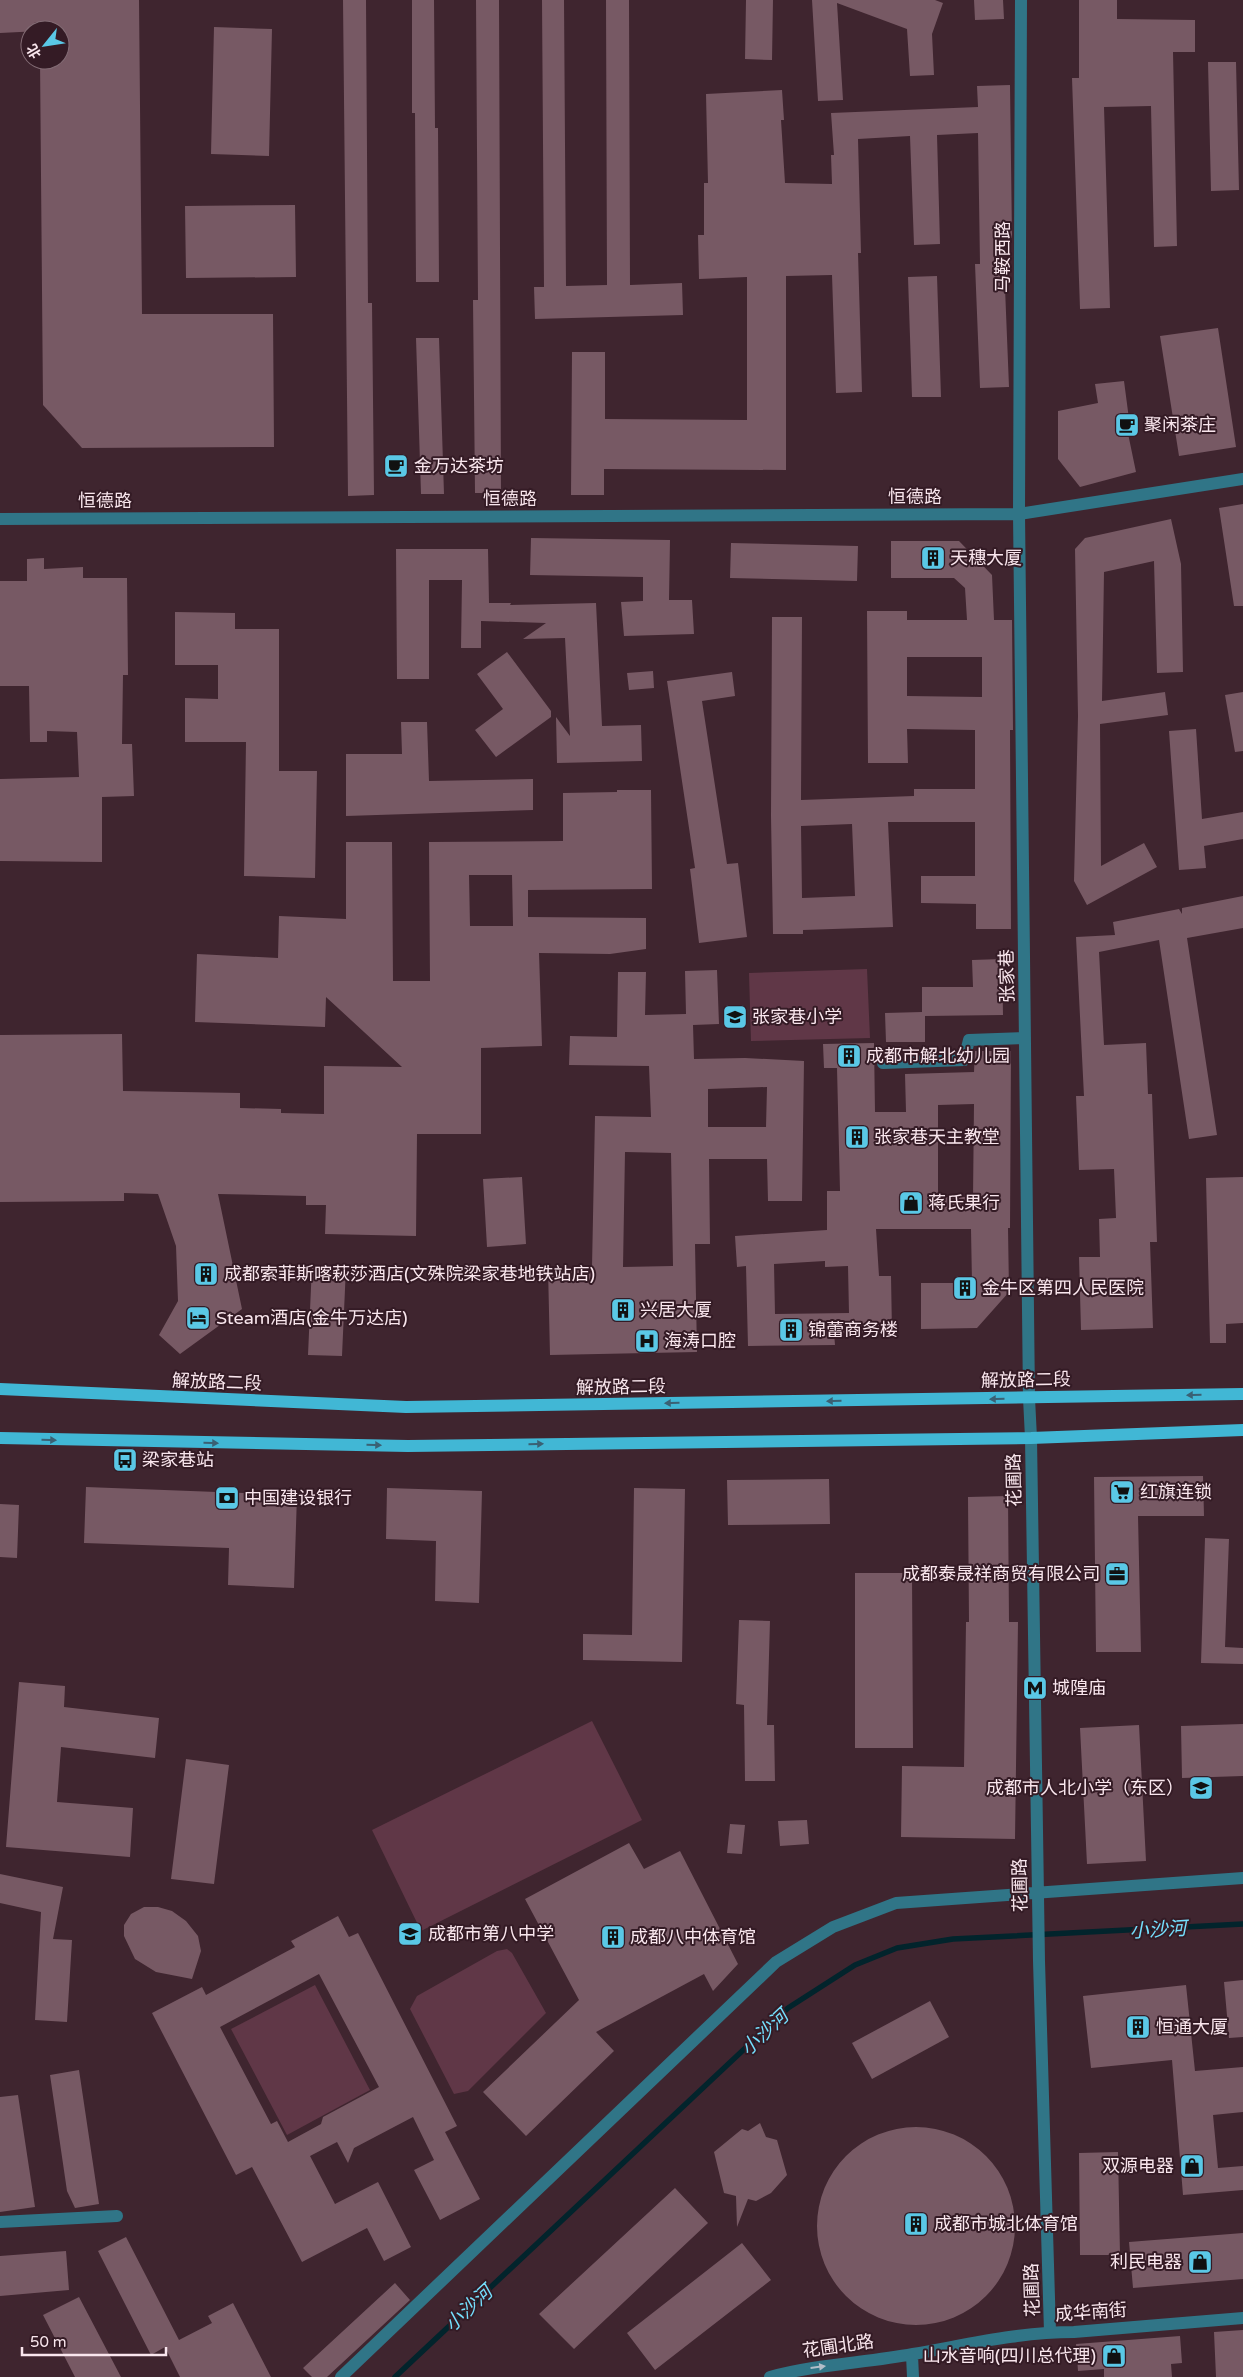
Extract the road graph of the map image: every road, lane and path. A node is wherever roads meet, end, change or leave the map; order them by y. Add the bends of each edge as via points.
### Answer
1 (1021, 0) edge
2 (1243, 479) edge
3 (1019, 514) junction
4 (0, 519) edge
5 (1025, 1038) junction
6 (883, 1063) dead end
7 (0, 1389) edge
8 (1243, 1394) edge
9 (1029, 1398) junction
10 (1243, 1430) edge
11 (0, 1438) edge
12 (1031, 1438) junction
13 (1243, 1878) edge
14 (1038, 1894) junction
15 (117, 2216) dead end
16 (0, 2222) edge
17 (1243, 2318) edge
18 (1050, 2332) junction
19 (912, 2354) junction
20 (341, 2377) edge
21 (770, 2377) edge
22 (913, 2377) edge

1 - 3 street, 马鞍西路
2 - 3 street, 恒德路
3 - 4 street, 恒德路
3 - 5 street, 张家巷
5 - 6 street via 968,1040 964,1060
5 - 9 street, 张家巷
9 -> 7 main road, 解放路二段 via 406,1407
8 -> 9 main road, 解放路二段
9 - 12 street, 张家巷
10 - 12 main road
11 -> 12 main road via 408,1446
12 - 14 street, 花圃路
13 - 14 street
14 - 18 street, 花圃路
14 - 20 street via 896,1903 834,1927 776,1962
15 - 16 street
17 - 18 street, 成华南街
18 - 19 street, 成华南街 via 971,2342
21 -> 19 street, 花圃北路 via 798,2369
19 - 22 street

